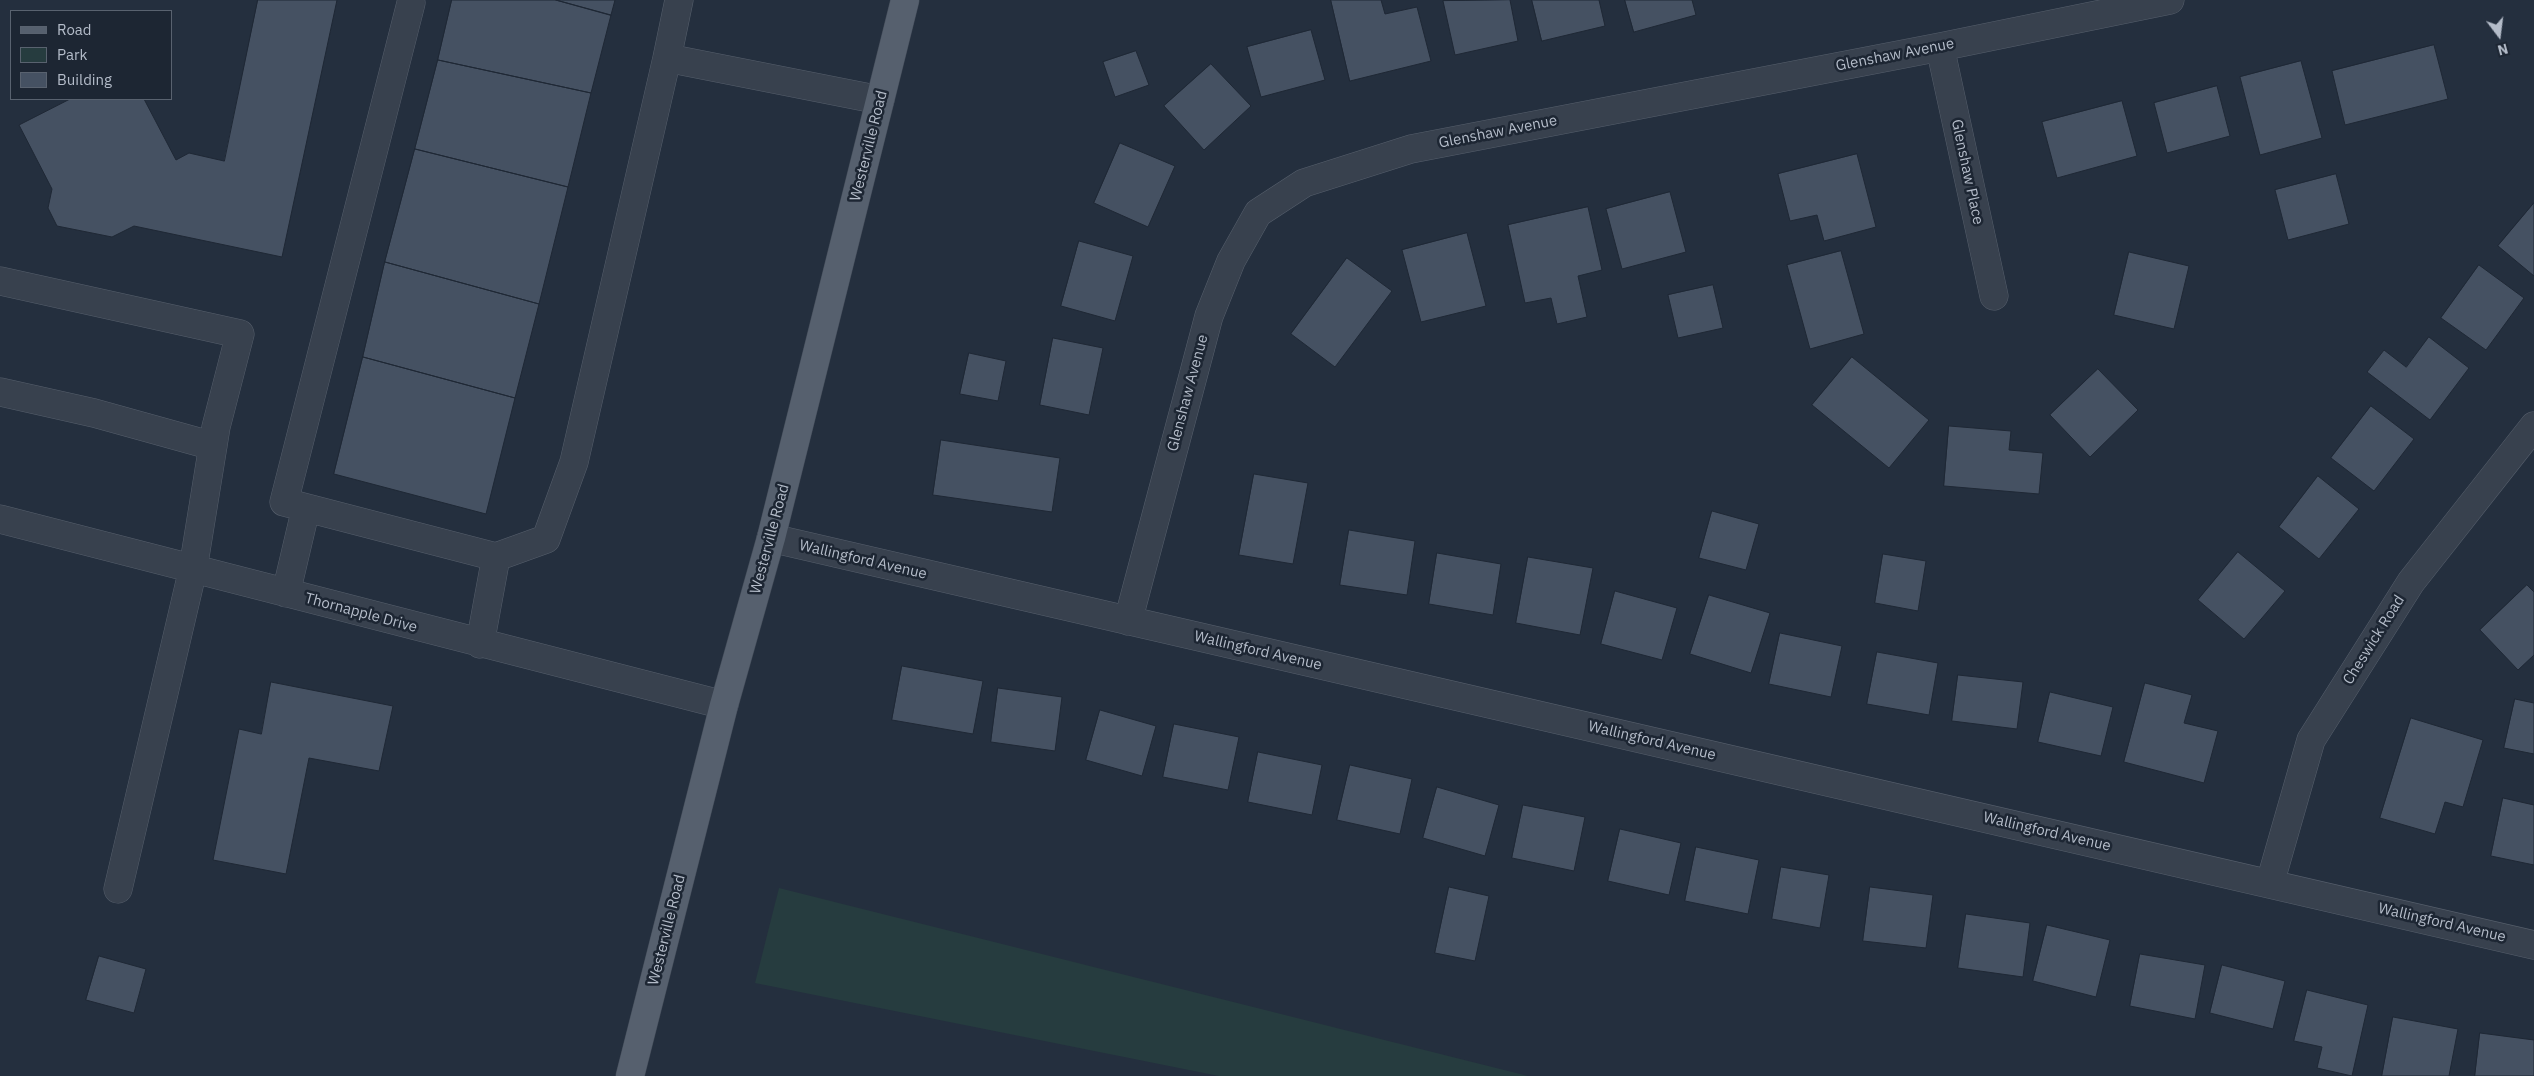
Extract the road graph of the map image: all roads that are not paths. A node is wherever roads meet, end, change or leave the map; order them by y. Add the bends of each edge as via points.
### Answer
1 (678, 0) edge
2 (905, 0) edge
3 (2170, 0) edge
4 (411, 4) dead end
5 (1940, 47) junction
6 (667, 58) junction
7 (880, 100) junction
8 (0, 282) edge
9 (1994, 296) dead end
10 (0, 392) edge
11 (2534, 426) edge
12 (213, 446) junction
13 (306, 508) junction
14 (0, 519) edge
15 (771, 538) junction
16 (496, 557) junction
17 (193, 569) junction
18 (286, 593) junction
19 (1128, 621) junction
20 (480, 644) junction
21 (724, 705) junction
22 (2270, 883) junction
23 (118, 889) dead end
24 (2534, 945) edge
25 (630, 1076) edge

1 - 6 street
2 - 7 main road, Westerville Road
3 - 5 street, Glenshaw Avenue
4 - 13 street via 284,502
5 - 9 street, Glenshaw Place
5 - 19 street, Glenshaw Avenue via 1412,149 1304,183 1258,214 1230,261 1208,316
6 - 7 street
6 - 16 street via 574,462 546,539
7 - 15 main road, Westerville Road
8 - 12 street via 240,334
10 - 12 street
11 - 22 street, Cheswick Road via 2411,582 2311,740
12 - 17 street
13 - 16 street
13 - 18 street
14 - 17 street, Thornapple Drive
15 - 19 street, Wallingford Avenue
15 - 21 main road, Westerville Road
16 - 20 street
17 - 18 street, Thornapple Drive
17 - 23 street
18 - 20 street, Thornapple Drive
19 - 22 street, Wallingford Avenue
20 - 21 street, Thornapple Drive
21 - 25 main road, Westerville Road
22 - 24 street, Wallingford Avenue

